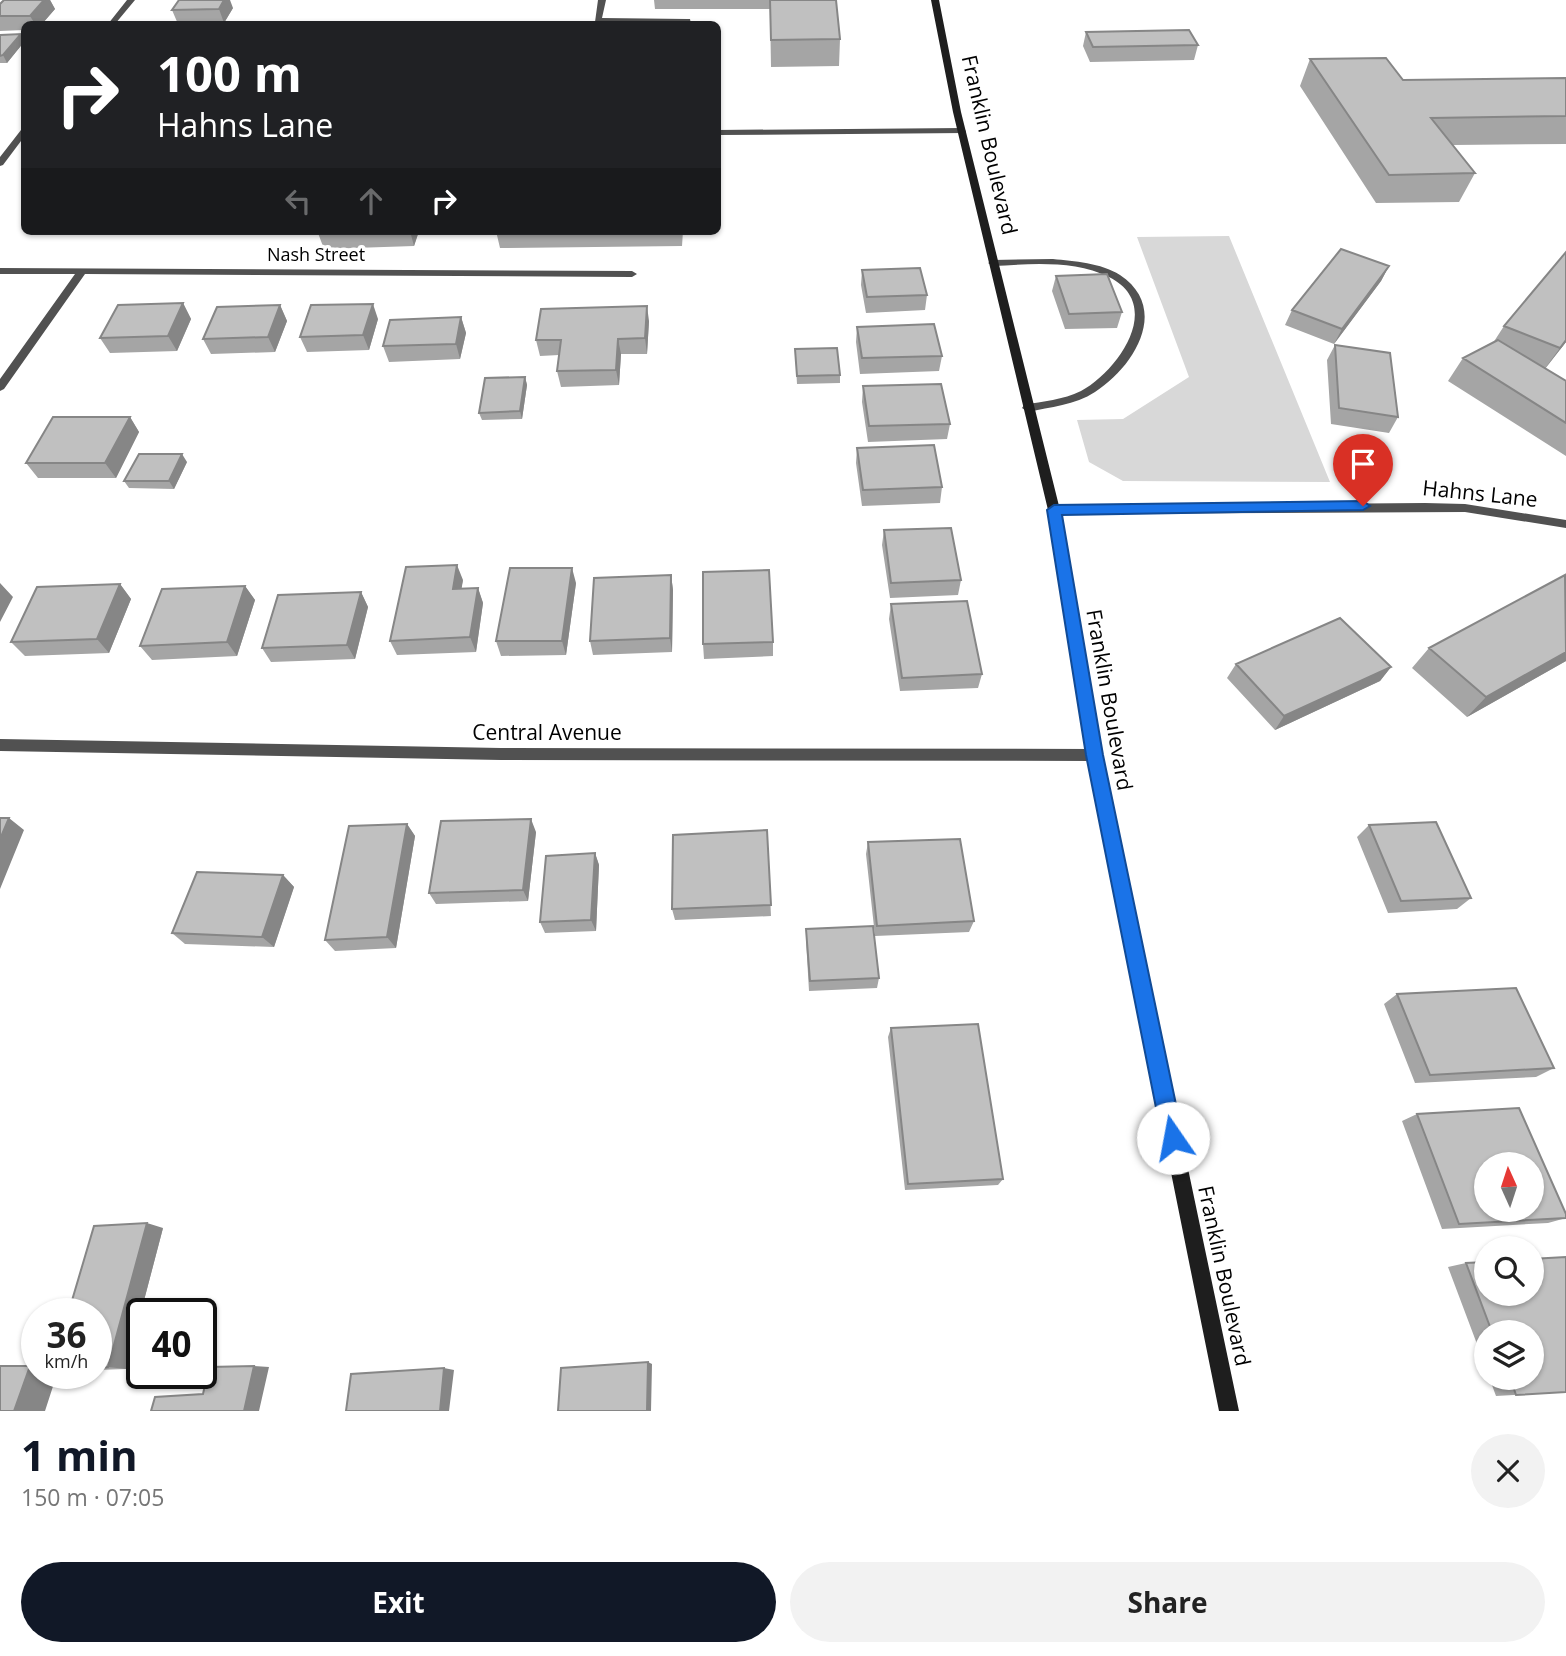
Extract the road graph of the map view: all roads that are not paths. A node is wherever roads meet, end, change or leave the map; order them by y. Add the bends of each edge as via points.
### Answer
1 (131, 0) edge
2 (603, 0) edge
3 (935, 0) edge
4 (114, 21) edge
5 (687, 21) edge
6 (962, 131) junction
7 (721, 132) edge
8 (21, 136) edge
9 (0, 163) edge
10 (993, 263) junction
11 (0, 271) edge
12 (82, 271) junction
13 (632, 274) dead end
14 (0, 387) edge
15 (1028, 408) junction
16 (1054, 510) junction
17 (1566, 524) edge
18 (0, 746) edge
19 (1094, 755) junction
20 (1229, 1411) edge

1 - 4 street
2 - 5 street via 598,20
3 - 6 street, Franklin Boulevard
6 - 7 street
6 - 10 street, Franklin Boulevard
8 - 9 street
10 - 15 street, Franklin Boulevard
10 - 15 street via 1046,260 1084,266 1112,275 1134,295 1140,327 1105,379 1087,392
11 - 12 street, Nash Street
12 - 13 street, Nash Street
12 - 14 street
15 - 16 street, Franklin Boulevard
16 - 17 street, Hahns Lane via 1465,508
16 - 19 street, Franklin Boulevard
18 - 19 street, Central Avenue via 501,754
19 - 20 street, Franklin Boulevard

